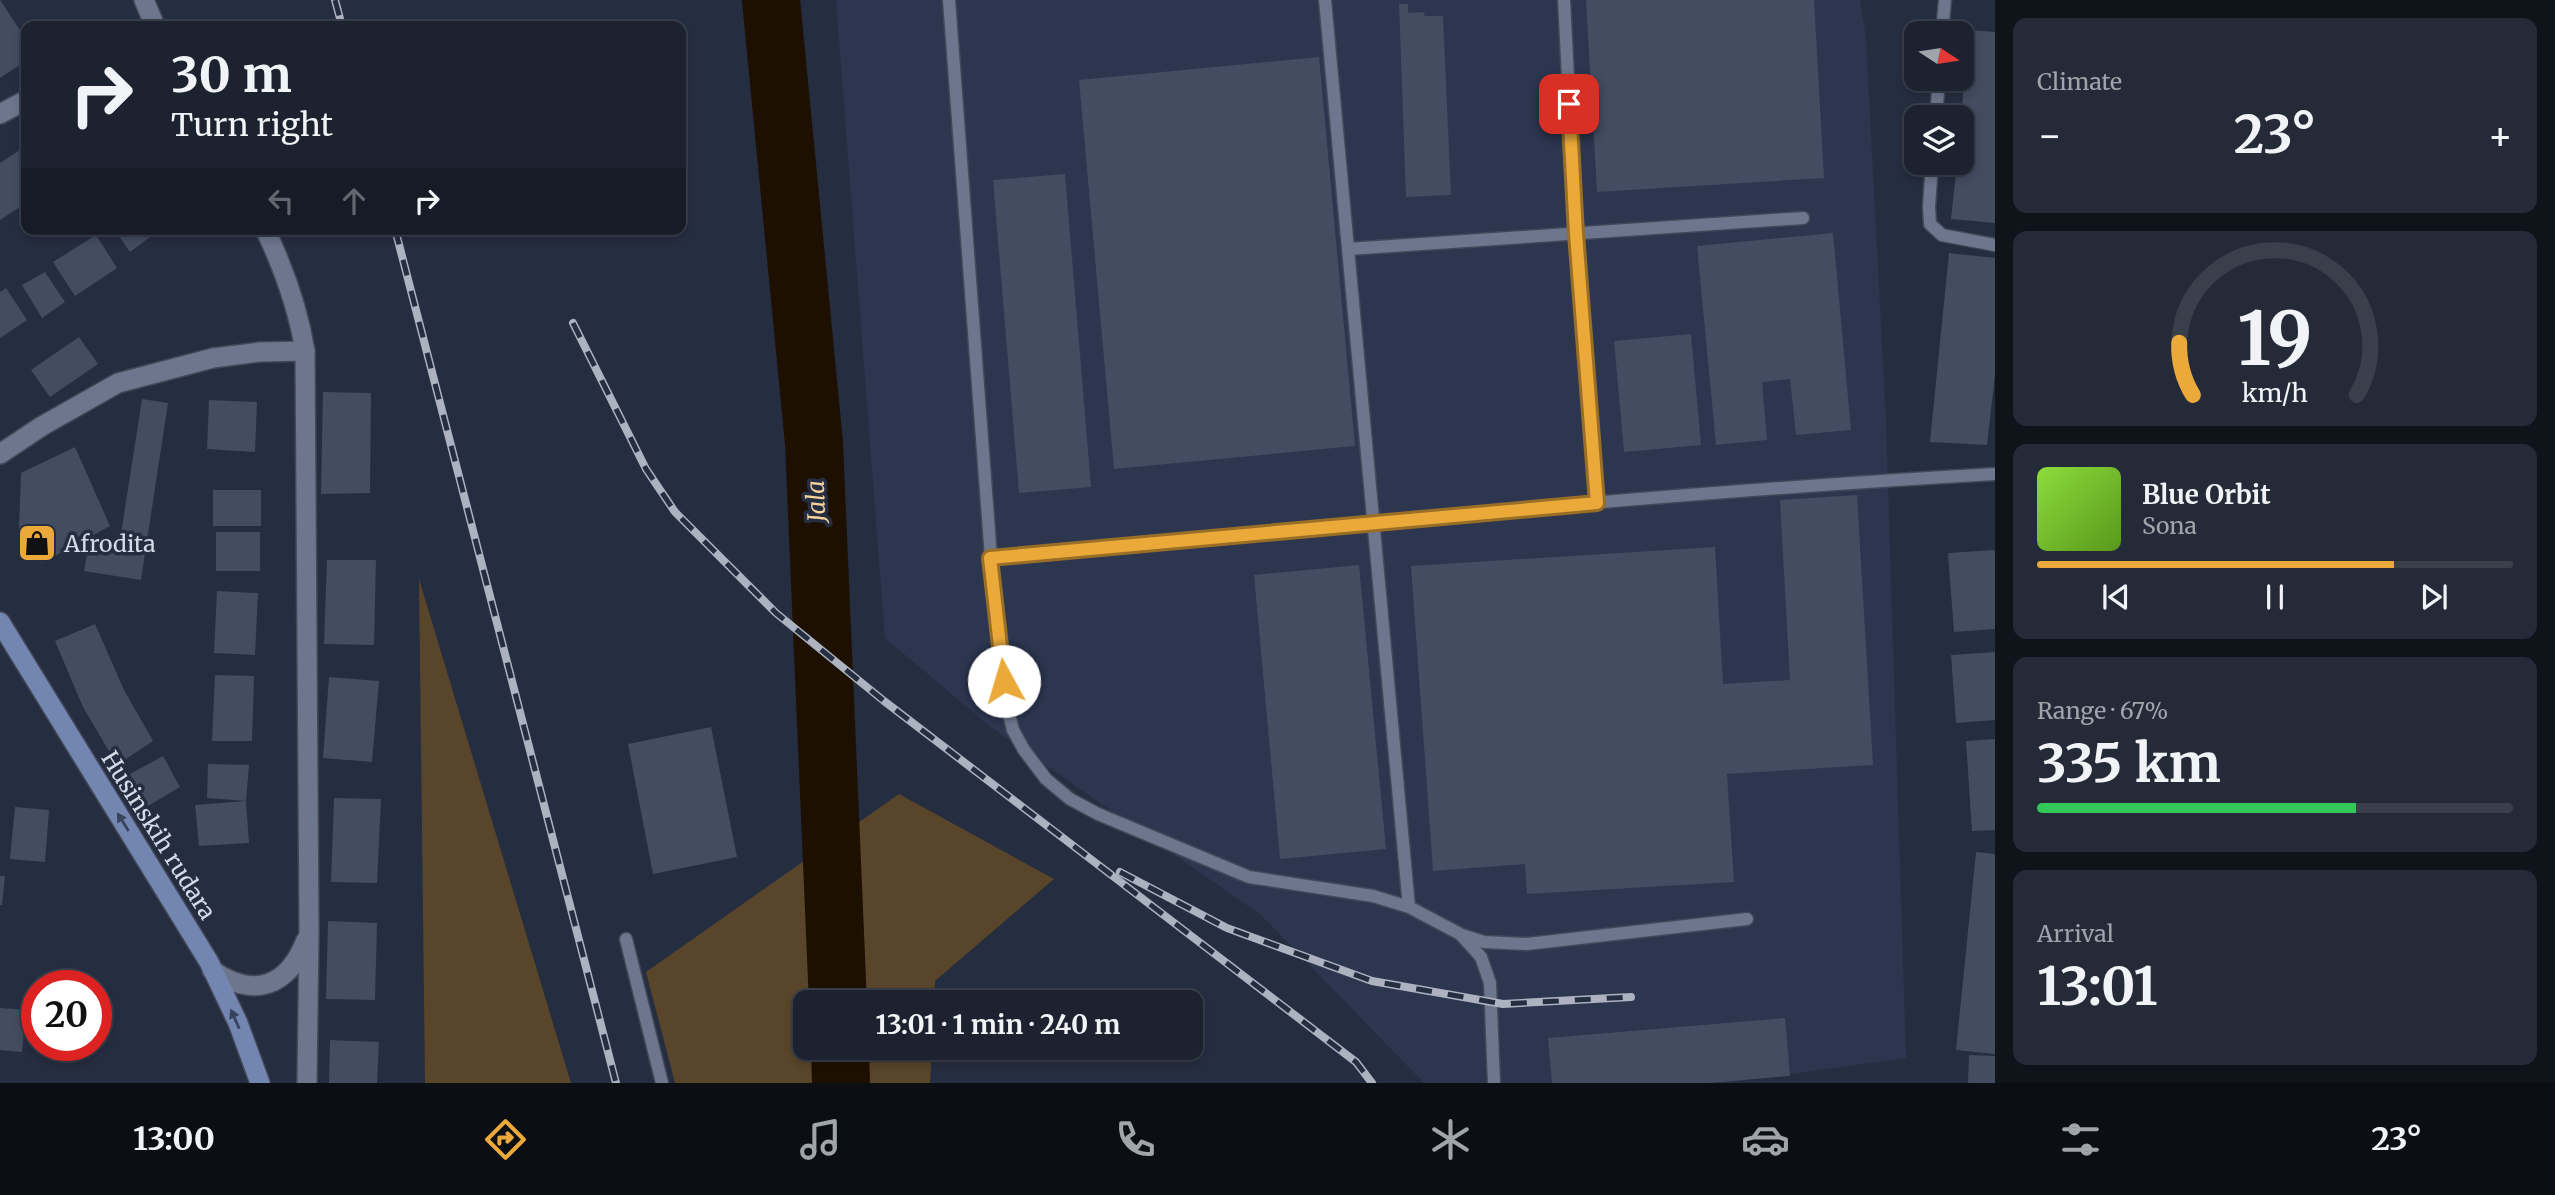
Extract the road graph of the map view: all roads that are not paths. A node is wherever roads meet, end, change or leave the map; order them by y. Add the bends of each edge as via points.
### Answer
1 (144, 0) edge
2 (949, 0) edge
3 (1325, 0) edge
4 (1564, 0) edge
5 (1945, 0) edge
6 (153, 21) edge
7 (1943, 21) edge
8 (21, 103) edge
9 (0, 114) edge
10 (1931, 175) edge
11 (1803, 218) dead end
12 (1576, 234) junction
13 (268, 235) edge
14 (1995, 245) edge
15 (1348, 249) junction
16 (305, 351) junction
17 (0, 454) edge
18 (1995, 474) edge
19 (1597, 503) junction
20 (1373, 522) junction
21 (990, 558) junction
22 (3, 631) edge
23 (1409, 907) junction
24 (1747, 919) dead end
25 (309, 933) junction
26 (1462, 935) junction
27 (626, 939) dead end
28 (212, 970) junction
29 (260, 1083) edge
30 (307, 1083) edge
31 (662, 1083) edge
32 (1494, 1083) edge

1 - 6 street
2 - 21 lane
3 - 15 lane
4 - 12 lane
5 - 7 lane
8 - 9 street
10 - 14 lane via 1930,224 1942,235
11 - 12 lane
12 - 15 lane
12 - 19 lane
13 - 16 street via 300,316
15 - 20 lane
16 - 17 street via 213,358 118,383
16 - 25 street
18 - 19 lane
19 - 20 lane
20 - 21 lane
20 - 23 lane
21 - 23 lane via 1013,730 1046,779 1070,799 1249,877 1373,896
28 -> 22 main road, Husinskih rudara
23 - 26 lane
24 - 26 lane via 1527,944 1506,945
25 - 28 street via 295,965 271,983 235,983
25 - 30 street
26 - 32 lane via 1481,957 1490,983
27 - 31 lane
29 -> 28 main road, Husinskih rudara

